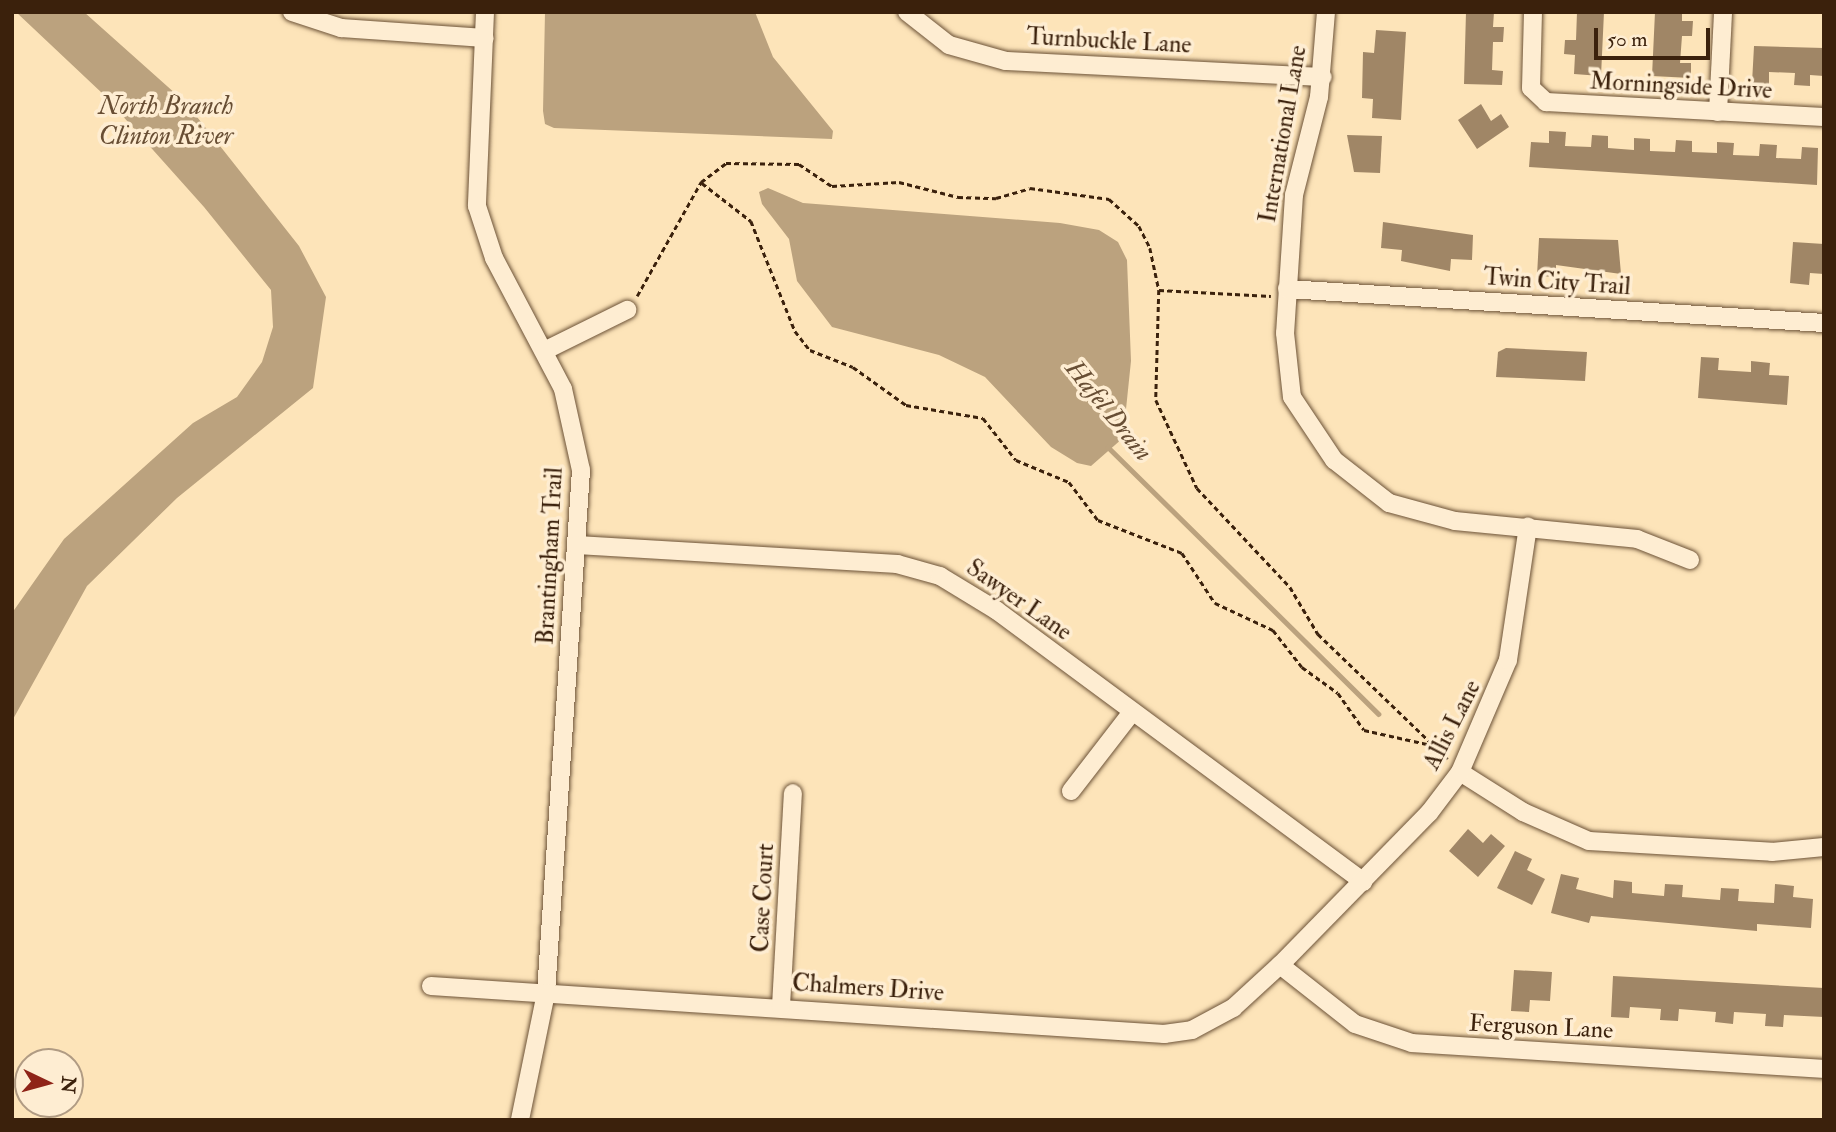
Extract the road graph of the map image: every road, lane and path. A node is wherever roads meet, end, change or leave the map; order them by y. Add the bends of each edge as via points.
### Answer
1 (292, 12) edge
2 (485, 12) edge
3 (907, 12) edge
4 (1326, 12) edge
5 (1533, 12) edge
6 (1723, 12) edge
7 (485, 38) junction
8 (1323, 77) junction
9 (1718, 111) junction
10 (1824, 117) edge
11 (701, 182) junction
12 (1159, 290) junction
13 (1287, 293) junction
14 (627, 310) joint
15 (1824, 323) edge
16 (544, 351) junction
17 (1528, 526) junction
18 (578, 545) junction
19 (1690, 560) dead end
20 (1132, 712) junction
21 (1431, 745) junction
22 (1462, 769) junction
23 (1071, 791) dead end
24 (793, 793) dead end
25 (1824, 847) edge
26 (1363, 882) junction
27 (1280, 965) junction
28 (431, 986) dead end
29 (546, 993) junction
30 (781, 1006) junction
31 (1824, 1069) edge
32 (520, 1120) edge

1 - 7 street via 341,27
2 - 7 street, Brantingham Trail
3 - 8 street, Turnbuckle Lane via 949,45 1006,61
4 - 8 street, International Lane
5 - 9 street, Morningside Drive via 1530,82 1538,97 1554,104
6 - 9 street
7 - 16 street, Brantingham Trail via 477,206 494,258
8 - 13 street, International Lane via 1298,168
9 - 10 street, Morningside Drive
11 - 12 path via 726,163 787,162 832,186 900,182 982,199 1030,188 1096,194 1123,208 1139,226
11 - 14 path
11 - 21 path via 751,221 795,331 810,350 853,367 906,405 983,418 1016,460 1069,482 1098,520 1182,553 1215,603 1267,625 1302,667 1338,693 1364,730
12 - 13 path
12 - 21 path via 1156,400 1197,488 1290,587 1318,634 1383,701 1422,728
13 - 15 street, Twin City Trail
13 - 17 street, International Lane via 1292,397 1334,460 1389,503 1455,521
14 - 16 street
16 - 18 street, Brantingham Trail via 578,442
17 - 19 street, International Lane via 1637,539
17 - 22 street, Allis Lane via 1508,660
18 - 20 street, Sawyer Lane via 918,567 964,589
18 - 29 street, Brantingham Trail
20 - 23 street
20 - 26 street, Sawyer Lane
21 - 22 path
22 - 25 street via 1523,812 1589,841 1772,852
22 - 26 street, Allis Lane
24 - 30 street, Case Court
26 - 27 street, Allis Lane
27 - 30 street, Chalmers Drive via 1233,1008 1192,1030 1164,1034
27 - 31 street, Ferguson Lane via 1355,1024 1412,1043
28 - 29 street, Chalmers Drive
29 - 30 street, Chalmers Drive
29 - 32 street, Brantingham Trail

